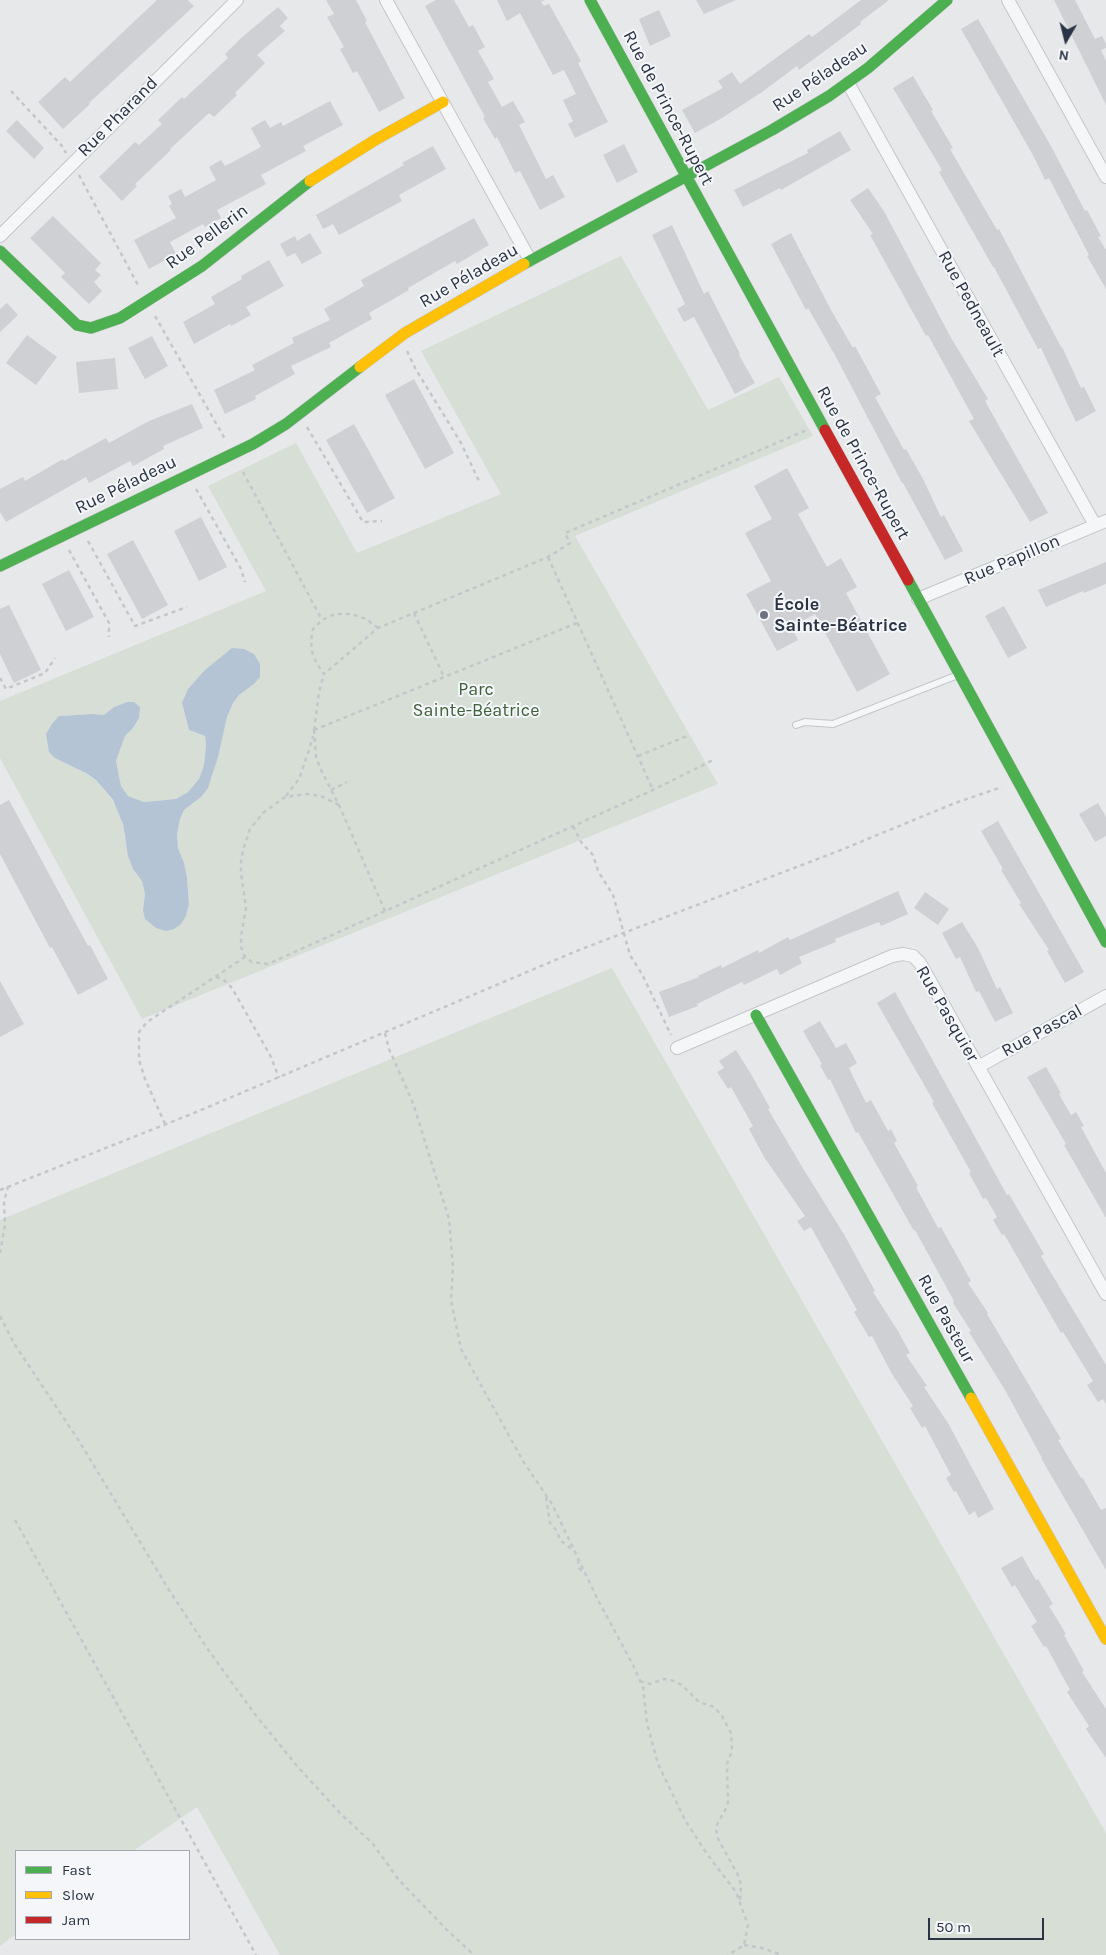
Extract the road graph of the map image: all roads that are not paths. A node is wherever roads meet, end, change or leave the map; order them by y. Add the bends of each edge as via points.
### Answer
1 (237, 0) edge
2 (386, 0) edge
3 (947, 0) edge
4 (1008, 0) edge
5 (592, 1) edge
6 (848, 83) junction
7 (443, 102) junction
8 (686, 177) junction
9 (1106, 177) edge
10 (0, 236) edge
11 (0, 251) edge
12 (530, 260) junction
13 (1101, 523) edge
14 (0, 566) edge
15 (918, 599) junction
16 (959, 674) junction
17 (796, 725) dead end
18 (1106, 942) edge
19 (1106, 996) edge
20 (756, 1015) junction
21 (677, 1048) road end
22 (978, 1066) junction
23 (1106, 1294) edge
24 (1106, 1639) edge

1 - 10 street, Rue Pharand
2 - 7 street
3 - 6 street, Rue Péladeau
4 - 9 street
5 - 8 street, Rue de Prince-Rupert
6 - 8 street, Rue Péladeau via 772,130
6 - 13 street, Rue Pedneault
7 - 11 street, Rue Pellerin via 306,184 202,266 120,318 106,323 91,328 77,324
7 - 12 street
8 - 12 street, Rue Péladeau
8 - 15 street, Rue de Prince-Rupert
12 - 14 street, Rue Péladeau via 400,337 300,414 253,444
13 - 15 street, Rue Papillon
15 - 16 street, Rue de Prince-Rupert
16 - 17 lane via 833,724 805,722
16 - 18 street, Rue de Prince-Rupert
19 - 22 street, Rue Pascal
20 - 21 street, Rue Pasquier
20 - 22 street, Rue Pasquier via 892,956 913,956
20 - 24 street, Rue Pasteur
22 - 23 street, Rue Pasquier

